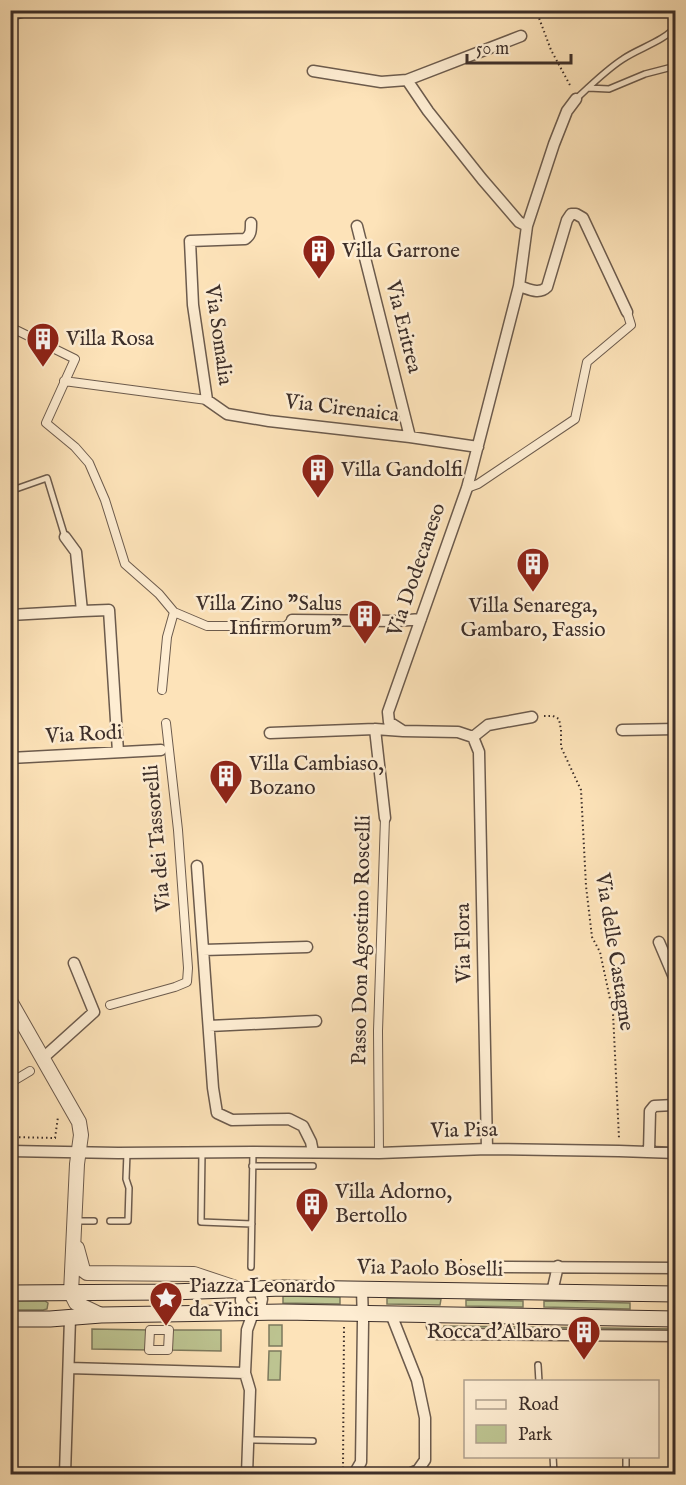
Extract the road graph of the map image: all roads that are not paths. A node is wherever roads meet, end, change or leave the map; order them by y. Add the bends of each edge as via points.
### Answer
1 (28, 10) edge
2 (10, 15) edge
3 (675, 26) edge
4 (521, 36) dead end
5 (675, 66) edge
6 (313, 71) dead end
7 (407, 80) junction
8 (588, 88) junction
9 (576, 99) joint
10 (251, 223) dead end
11 (357, 226) dead end
12 (527, 226) junction
13 (519, 286) junction
14 (627, 312) joint
15 (10, 327) edge
16 (64, 381) junction
17 (207, 400) junction
18 (410, 437) junction
19 (478, 447) junction
20 (466, 488) junction
21 (10, 491) edge
22 (65, 537) joint
23 (82, 611) junction
24 (174, 612) junction
25 (10, 615) edge
26 (421, 619) junction
27 (292, 620) joint
28 (162, 690) dead end
29 (532, 717) road end
30 (166, 723) dead end
31 (375, 729) junction
32 (675, 729) edge
33 (622, 730) dead end
34 (403, 731) junction
35 (270, 733) dead end
36 (473, 737) junction
37 (160, 750) dead end
38 (118, 752) junction
39 (10, 758) edge
40 (385, 818) joint
41 (196, 866) dead end
42 (659, 942) dead end
43 (307, 947) dead end
44 (203, 950) junction
45 (74, 963) dead end
46 (675, 982) edge
47 (10, 1001) edge
48 (110, 1005) dead end
49 (316, 1021) dead end
50 (208, 1026) junction
51 (43, 1058) junction
52 (30, 1071) dead end
53 (10, 1083) edge
54 (675, 1104) edge
55 (487, 1149) junction
56 (10, 1151) edge
57 (202, 1152) junction
58 (253, 1152) junction
59 (313, 1152) junction
60 (649, 1152) junction
61 (78, 1153) junction
62 (127, 1153) junction
63 (379, 1153) junction
64 (675, 1153) edge
65 (252, 1166) junction
66 (313, 1166) dead end
67 (75, 1221) junction
68 (93, 1221) dead end
69 (110, 1221) dead end
70 (252, 1224) junction
71 (76, 1265) junction
72 (558, 1266) junction
73 (251, 1267) dead end
74 (502, 1267) dead end
75 (675, 1268) edge
76 (255, 1289) junction
77 (362, 1289) junction
78 (552, 1292) junction
79 (10, 1293) edge
80 (71, 1293) junction
81 (675, 1294) edge
82 (253, 1313) junction
83 (363, 1313) junction
84 (391, 1314) junction
85 (101, 1315) junction
86 (431, 1315) junction
87 (70, 1318) junction
88 (10, 1319) edge
89 (675, 1319) edge
90 (675, 1336) edge
91 (538, 1365) dead end
92 (69, 1368) junction
93 (245, 1373) junction
94 (539, 1380) edge
95 (248, 1440) junction
96 (313, 1441) dead end
97 (553, 1458) edge
98 (626, 1458) edge
99 (65, 1474) edge
100 (247, 1474) edge
101 (354, 1474) edge
102 (409, 1474) edge
103 (554, 1474) edge
104 (626, 1474) edge

1 - 2 street
3 - 8 lane, Via Dodecaneso via 623,59
4 - 7 street
5 - 8 lane via 609,89
6 - 7 street via 381,82
7 - 12 street via 482,179 519,222
8 - 9 lane, Via Dodecaneso
9 - 12 street, Via Dodecaneso via 554,144
10 - 17 street, Via Somalia via 249,236 244,239 190,241 193,305
11 - 18 street, Via Eritrea
12 - 13 street, Via Dodecaneso
13 - 14 street via 538,292 547,287 567,220 576,214 583,218
13 - 19 street, Via Dodecaneso
14 - 20 street via 631,324 587,362 575,419 478,484
15 - 16 street via 75,359
16 - 17 street, Via Somalia
16 - 24 street via 46,423 89,463 125,564
17 - 18 street, Via Cirenaica via 227,414
18 - 19 street, Via Cirenaica
19 - 20 street, Via Dodecaneso
20 - 26 street, Via Dodecaneso
21 - 22 lane via 47,478
22 - 23 street via 76,552
23 - 25 street
23 - 38 street via 109,610
24 - 27 street via 207,626 286,626
24 - 28 street via 167,637
26 - 27 street
26 - 34 street, Via Dodecaneso via 388,712 389,722
29 - 36 street via 488,725
30 - 48 street, Via dei Tassorelli via 188,982
31 - 34 street
31 - 35 street
31 - 40 street, Passo Don Agostino Roscelli
32 - 33 street
34 - 36 street via 458,732
36 - 55 street, Via Flora via 479,752
37 - 38 street, Via Rodi
38 - 39 street, Via Rodi
40 - 63 street, Passo Don Agostino Roscelli via 378,1031
41 - 44 street
42 - 46 street
43 - 44 street
44 - 50 street
45 - 51 street via 94,1012
47 - 51 street
49 - 50 street
50 - 59 street via 217,1113 232,1120 289,1119 303,1126
51 - 61 street via 79,1122
52 - 53 street
54 - 60 street via 654,1106 650,1111
55 - 60 street, Via Pisa
55 - 63 street, Via Pisa
56 - 61 street, Via Pisa
57 - 58 street, Via Pisa
57 - 62 street, Via Pisa
57 - 70 lane via 201,1222
58 - 59 street, Via Pisa
58 - 65 lane
59 - 63 street, Via Pisa
60 - 64 street, Via Pisa
61 - 62 street, Via Pisa
61 - 67 street
62 - 69 lane via 128,1221
65 - 66 lane
65 - 70 lane
67 - 68 lane
67 - 71 street
70 - 73 lane
71 - 76 street via 87,1273 194,1274
71 - 80 street
72 - 74 street, Via Paolo Boselli
72 - 75 street, Via Paolo Boselli
72 - 78 street
76 - 77 main road, Via Paolo Boselli
76 - 80 main road
76 - 82 street via 262,1299
76 - 82 street via 241,1297 241,1303
77 - 78 main road, Via Paolo Boselli
77 - 83 street
78 - 81 main road, Via Paolo Boselli
79 - 80 main road
80 - 85 street via 76,1303
82 - 83 main road
82 - 85 main road
82 - 93 street via 247,1329
83 - 84 main road
83 - 101 street via 361,1462
84 - 86 main road
84 - 102 street via 417,1380 425,1418 425,1460
85 - 87 main road
86 - 89 main road
86 - 90 street via 437,1334
87 - 88 main road
87 - 92 street
91 - 94 lane
92 - 93 street
92 - 99 street
93 - 95 street via 250,1390
95 - 96 lane
95 - 100 street
97 - 103 lane
98 - 104 lane

